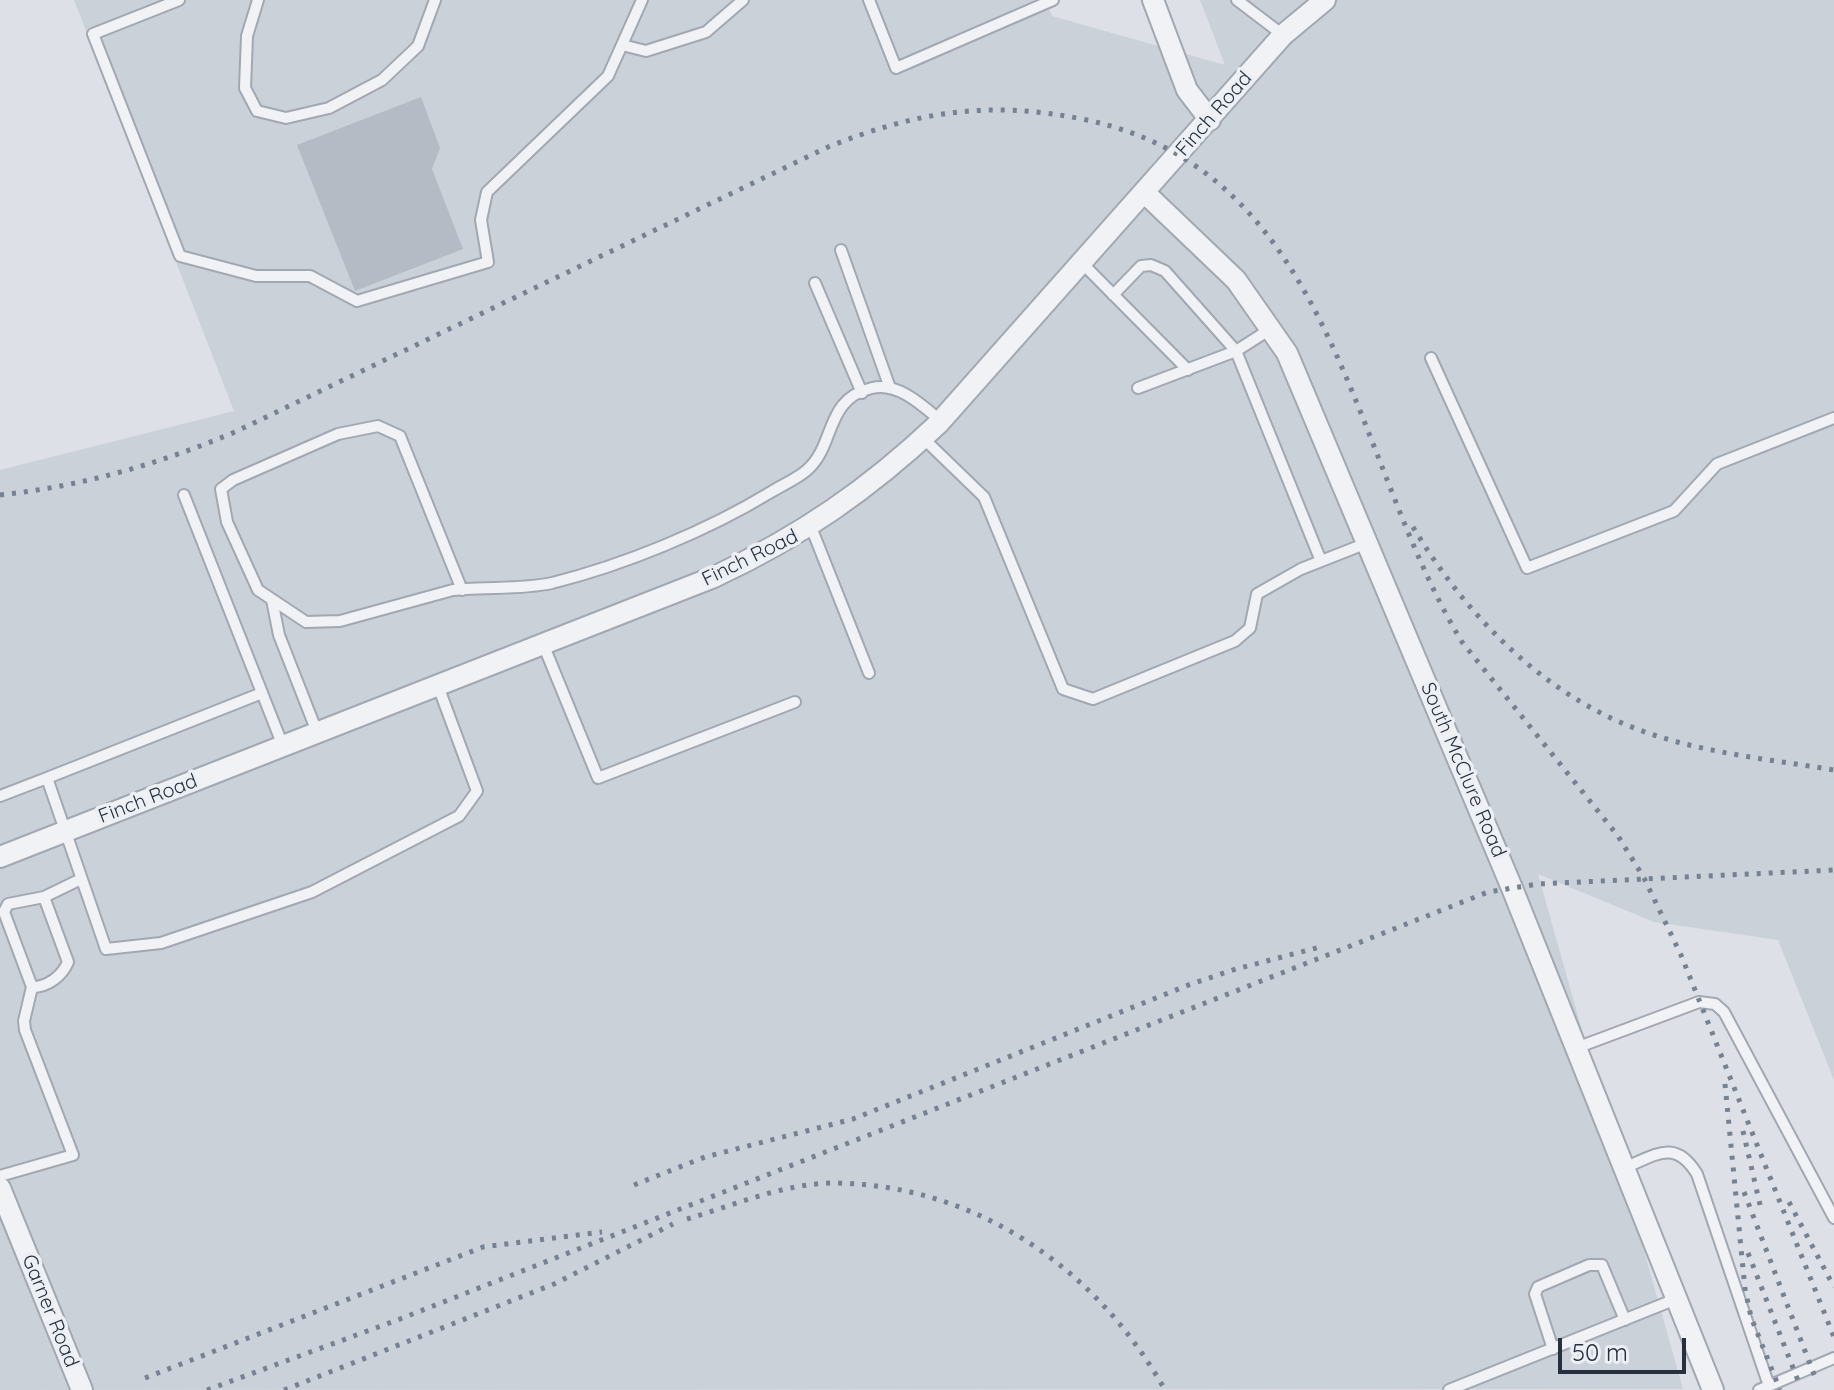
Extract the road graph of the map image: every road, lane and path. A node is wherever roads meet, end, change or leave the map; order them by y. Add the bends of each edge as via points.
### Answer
1 (179, 0) edge
2 (258, 0) edge
3 (435, 0) edge
4 (642, 0) edge
5 (743, 0) edge
6 (869, 0) edge
7 (1053, 0) edge
8 (1153, 0) edge
9 (1237, 0) edge
10 (1325, 0) edge
11 (1283, 35) junction
12 (622, 45) junction
13 (1210, 120) junction
14 (1145, 193) junction
15 (841, 250) dead end
16 (1082, 263) junction
17 (815, 283) dead end
18 (1113, 295) junction
19 (1272, 328) junction
20 (1236, 351) junction
21 (1431, 358) dead end
22 (1188, 370) junction
23 (890, 388) junction
24 (1138, 388) dead end
25 (862, 393) junction
26 (1834, 418) edge
27 (941, 421) junction
28 (923, 438) junction
29 (184, 495) dead end
30 (811, 527) junction
31 (1368, 543) junction
32 (1321, 561) junction
33 (462, 590) junction
34 (272, 600) junction
35 (543, 644) junction
36 (869, 673) dead end
37 (438, 686) junction
38 (262, 693) junction
39 (795, 702) dead end
40 (317, 732) junction
41 (283, 746) junction
42 (47, 778) junction
43 (0, 796) edge
44 (65, 832) junction
45 (0, 857) edge
46 (81, 879) junction
47 (44, 897) junction
48 (32, 987) junction
49 (1576, 1048) junction
50 (1624, 1168) junction
51 (0, 1176) edge
52 (0, 1188) edge
53 (1834, 1218) edge
54 (1676, 1299) junction
55 (1625, 1320) junction
56 (1553, 1349) junction
57 (1834, 1358) edge
58 (1764, 1388) edge
59 (82, 1390) edge
60 (1449, 1390) edge
61 (1713, 1390) edge

1 - 12 lane via 93,34 180,256 256,276 310,276 357,301 488,262 481,220 487,192 608,76
2 - 3 lane via 247,36 245,88 257,111 286,118 329,108 382,80 418,46
4 - 12 lane
5 - 12 lane via 706,32 646,51
6 - 7 lane via 896,68
8 - 13 street via 1187,90
9 - 11 lane
10 - 11 street, Finch Road
11 - 13 street, Finch Road
13 - 14 street, Finch Road
14 - 16 street, Finch Road
14 - 19 street, South McClure Road via 1236,280
15 - 23 lane
16 - 18 lane
16 - 27 street, Finch Road
17 - 25 lane
18 - 20 lane via 1141,266 1157,266
18 - 22 lane
19 - 20 lane
19 - 31 street, South McClure Road
20 - 22 lane
20 - 32 lane
21 - 26 lane via 1527,568 1674,511 1717,464
22 - 24 lane
23 - 25 lane
23 - 27 lane
25 - 33 lane via 833,416 822,453 806,471 724,520 550,583
27 - 28 street, Finch Road
28 - 30 street, Finch Road
28 - 32 lane via 984,497 1063,689 1093,699 1235,641 1250,628 1257,594
29 - 38 lane
30 - 35 street, Finch Road via 714,577
30 - 36 lane
31 - 32 lane
31 - 49 street, South McClure Road
33 - 34 lane via 340,621 306,622
33 - 34 lane via 400,436 378,426 338,434 221,489 227,522 258,590
34 - 40 lane via 279,635
35 - 37 street, Finch Road
35 - 39 lane via 598,778
37 - 40 street, Finch Road
37 - 46 lane via 477,791 459,816 312,892 161,943 106,949
38 - 41 lane
38 - 42 lane
40 - 41 street, Finch Road
41 - 44 street, Finch Road
42 - 43 lane
42 - 44 lane
44 - 45 street, Finch Road
44 - 46 lane
46 - 47 lane
47 - 48 lane via 68,962 63,973
47 - 48 lane via 8,904 4,912
48 - 51 lane via 25,1030 73,1155
49 - 50 street, South McClure Road
49 - 53 lane via 1699,1002 1715,1004
50 - 54 street, South McClure Road
50 - 58 lane via 1665,1152 1679,1152 1688,1159
52 - 59 street, Garner Road
54 - 55 lane
54 - 61 street, South McClure Road
55 - 56 lane
55 - 56 lane via 1602,1265 1589,1265 1538,1287 1535,1294
56 - 60 lane
57 - 58 lane

